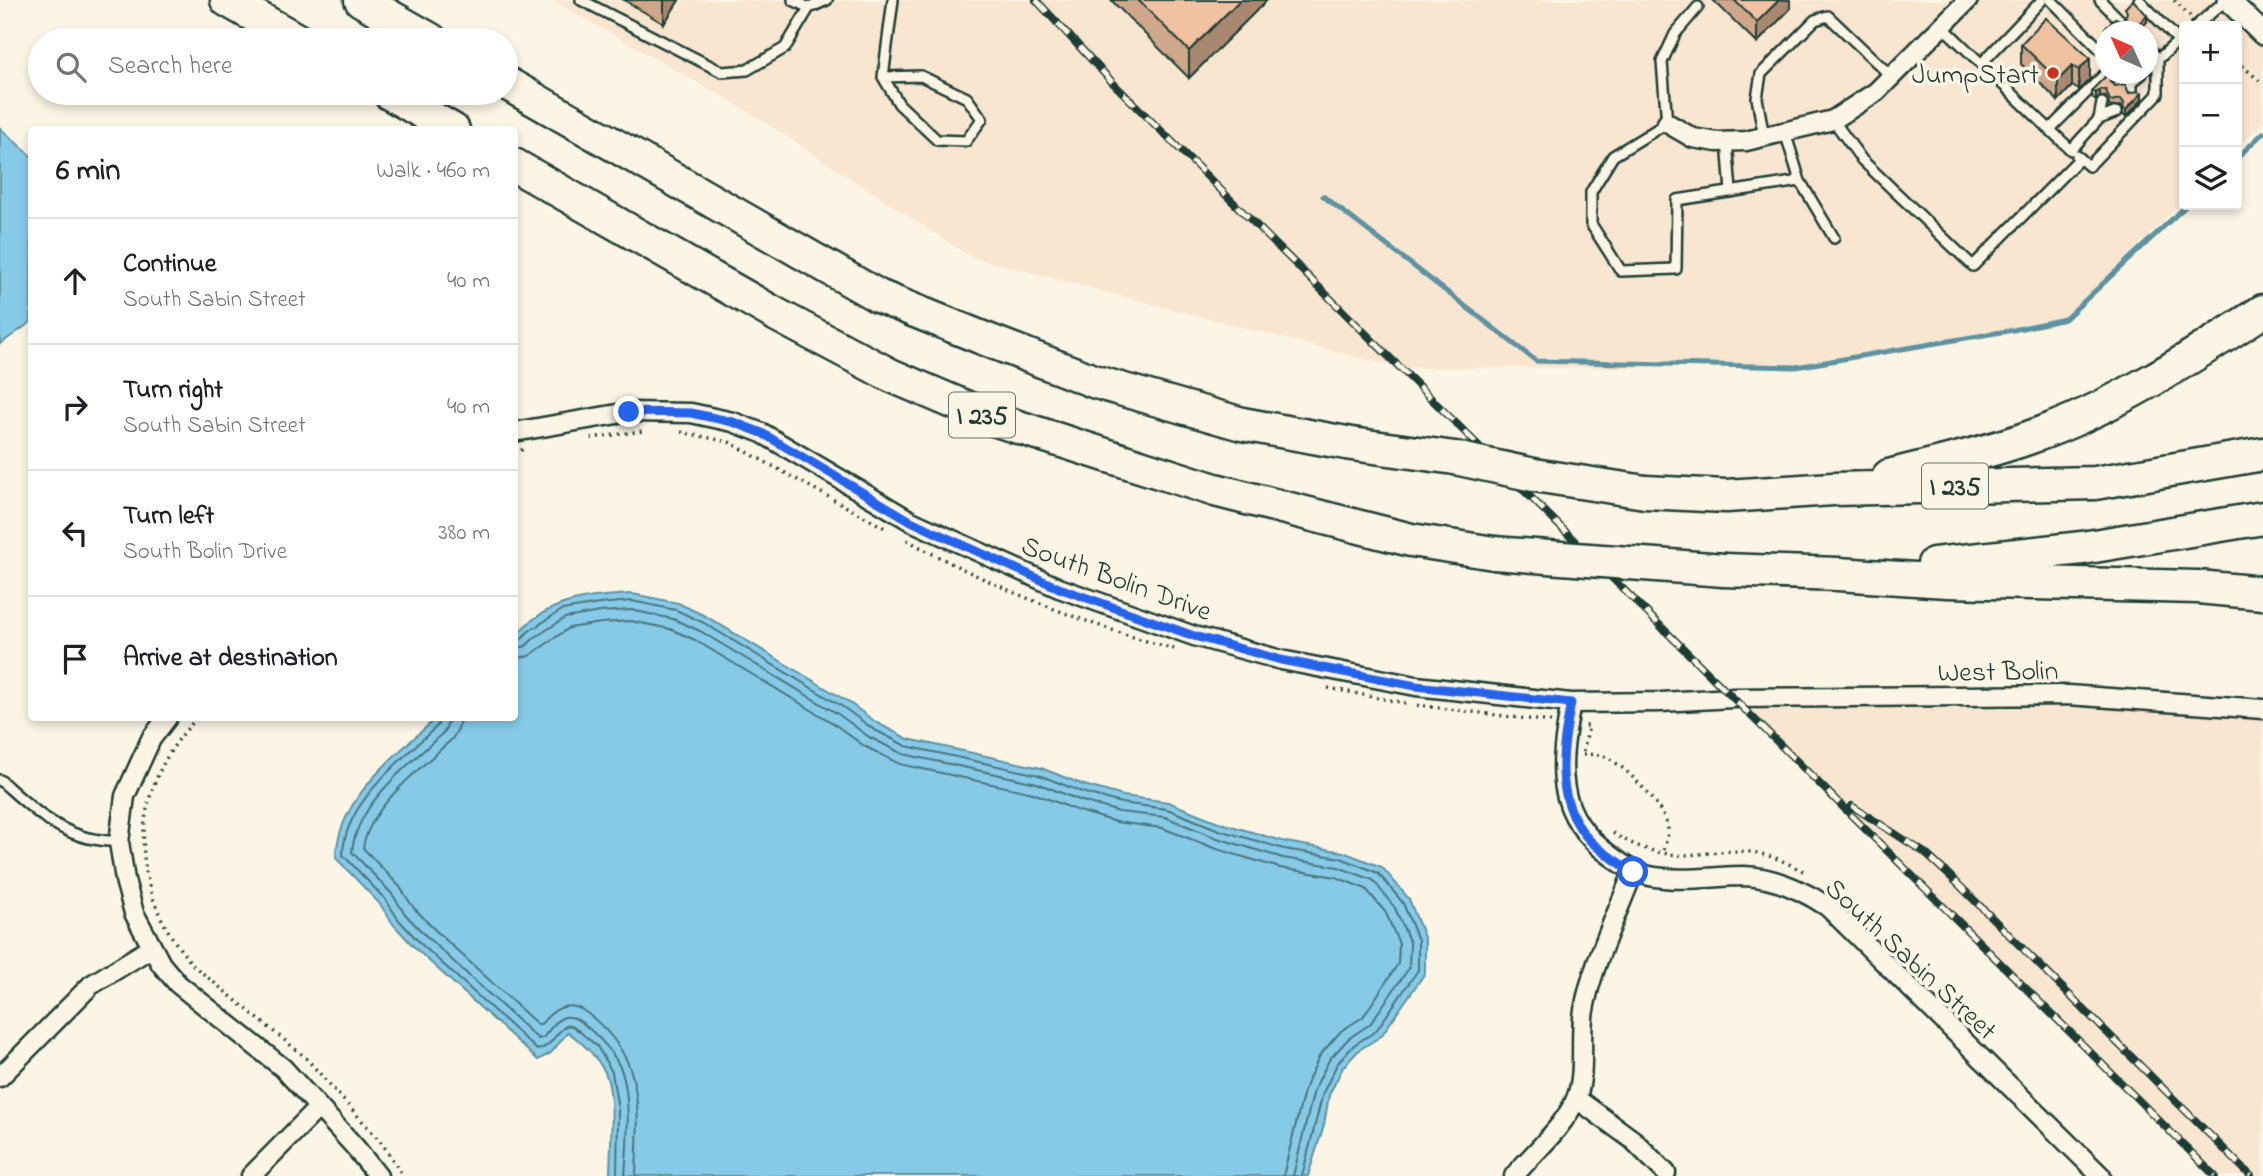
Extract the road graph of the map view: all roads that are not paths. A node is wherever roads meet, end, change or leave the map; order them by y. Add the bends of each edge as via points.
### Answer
1 (227, 0) edge
2 (361, 0) edge
3 (581, 0) edge
4 (793, 0) edge
5 (827, 0) edge
6 (893, 0) edge
7 (2042, 0) edge
8 (2051, 0) edge
9 (2100, 0) edge
10 (2139, 0) edge
11 (2227, 0) edge
12 (1966, 1) edge
13 (1698, 7) dead end
14 (809, 8) junction
15 (2120, 20) edge
16 (2202, 21) edge
17 (1943, 27) junction
18 (276, 28) edge
19 (410, 28) edge
20 (2263, 34) edge
21 (2179, 36) edge
22 (2179, 40) edge
23 (2095, 45) edge
24 (2158, 59) edge
25 (1981, 64) junction
26 (883, 77) junction
27 (1892, 77) junction
28 (2095, 83) edge
29 (2124, 84) edge
30 (2132, 84) edge
31 (2158, 84) edge
32 (2117, 86) edge
33 (518, 90) edge
34 (2132, 94) edge
35 (2102, 103) dead end
36 (410, 105) edge
37 (2117, 112) dead end
38 (2099, 119) junction
39 (1833, 120) junction
40 (1667, 123) junction
41 (446, 126) edge
42 (2050, 129) junction
43 (1785, 132) junction
44 (1764, 137) junction
45 (1727, 141) junction
46 (2071, 150) junction
47 (2080, 158) junction
48 (518, 167) edge
49 (1800, 181) junction
50 (1731, 192) junction
51 (1834, 238) dead end
52 (2263, 311) edge
53 (518, 431) edge
54 (2263, 454) edge
55 (1833, 489) junction
56 (2263, 518) edge
57 (1838, 574) junction
58 (2263, 593) edge
59 (1733, 698) joint
60 (1571, 703) junction
61 (2263, 709) edge
62 (165, 721) edge
63 (0, 780) edge
64 (119, 842) junction
65 (1633, 872) junction
66 (151, 948) junction
67 (0, 1077) edge
68 (1577, 1099) junction
69 (318, 1108) junction
70 (1666, 1173) dead end
71 (251, 1176) edge
72 (378, 1176) edge
73 (1514, 1176) edge
74 (2101, 1176) edge

1 - 18 highway
2 - 19 highway
3 - 14 lane via 722,72 747,70 785,47
4 - 14 lane
5 - 14 lane
6 - 26 lane
7 - 25 lane
8 - 23 lane
9 - 15 lane
10 - 21 lane
11 - 16 lane
11 - 20 street
12 - 17 street
13 - 40 lane via 1675,34 1662,62
17 - 25 lane
17 - 27 street
22 - 24 lane
25 - 42 lane
26 - 26 lane via 899,104 937,140 966,141 982,119 967,98 922,76
27 - 39 street
27 - 44 lane via 1828,16 1815,20 1761,74 1757,99
28 - 42 lane
29 - 32 lane
30 - 34 lane
31 - 47 lane via 2158,94 2089,166
33 - 55 highway, I 235, bridge via 878,296 1096,382 1242,424 1645,492 1727,496
35 - 38 lane
36 - 41 highway
37 - 38 lane
38 - 46 lane
39 - 43 street
39 - 47 lane via 1862,160 1973,266
40 - 45 street via 1693,138
40 - 50 lane via 1613,156 1591,192 1591,224 1621,271 1676,269 1677,200
42 - 46 lane
43 - 44 street
43 - 49 lane
44 - 45 street
45 - 50 lane
46 - 47 lane
48 - 57 highway, I 235, bridge via 879,369 993,419 1215,490 1411,540 1494,553
49 - 50 lane
49 - 51 lane
52 - 55 highway via 2154,378 2067,422 1977,453
53 - 60 street, South Bolin Drive via 629,412 691,413 733,422 762,433 943,536 1059,588 1194,636 1281,660 1416,686
54 - 55 highway, I 235 via 2095,483
56 - 57 highway, I 235 via 2082,548
57 - 58 highway
59 - 60 street, South Bolin Drive
59 - 61 street, West Bolin via 2068,695
60 - 65 street, South Sabin Street via 1562,766 1569,806 1585,835
62 - 64 street via 125,796
63 - 64 lane via 36,812 64,829
64 - 66 street via 134,914
65 - 68 street via 1589,986
65 - 74 street, South Sabin Street via 1664,878 1747,876 1811,895
66 - 67 street via 91,985
66 - 69 street via 178,984 283,1068
68 - 70 street via 1633,1140
68 - 73 street
69 - 71 street
69 - 72 street

